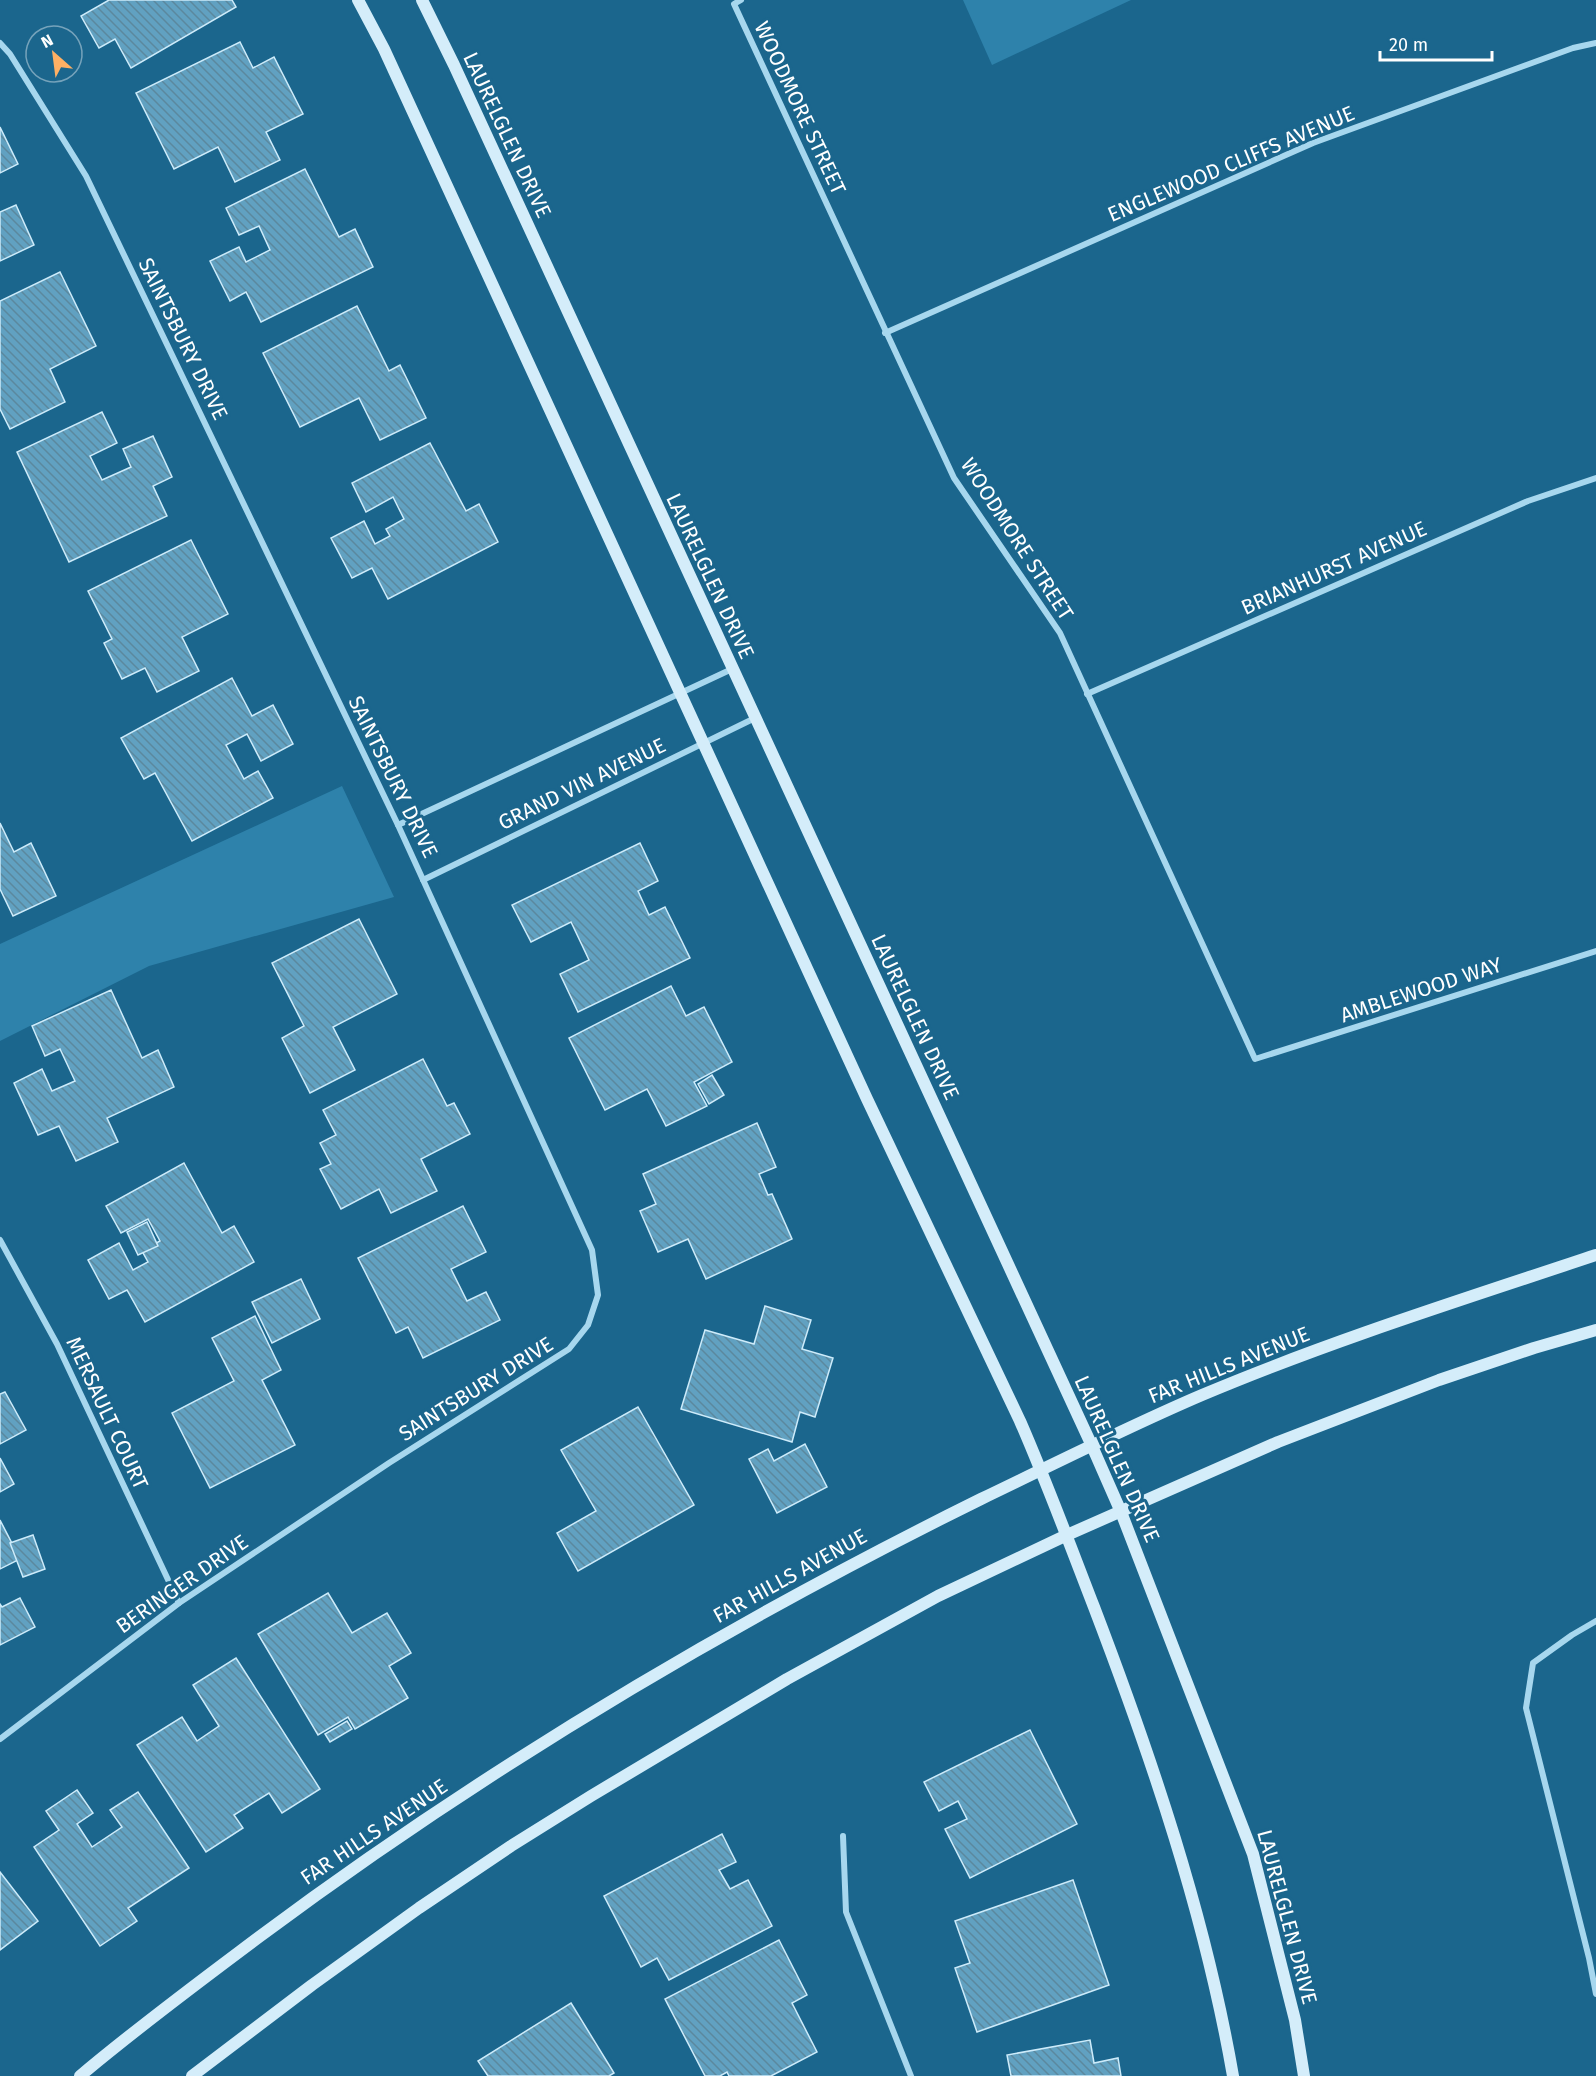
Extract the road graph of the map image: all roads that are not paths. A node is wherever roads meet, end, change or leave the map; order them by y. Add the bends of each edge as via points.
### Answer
1 (358, 0) edge
2 (422, 0) edge
3 (741, 0) edge
4 (0, 43) edge
5 (1596, 43) edge
6 (885, 333) junction
7 (1596, 478) edge
8 (732, 669) junction
9 (681, 694) junction
10 (1087, 694) junction
11 (755, 718) junction
12 (703, 743) junction
13 (398, 825) junction
14 (423, 880) junction
15 (1596, 951) edge
16 (1255, 1059) joint
17 (0, 1240) edge
18 (1596, 1255) edge
19 (1596, 1330) edge
20 (1092, 1446) junction
21 (389, 1463) joint
22 (1041, 1470) junction
23 (1121, 1512) junction
24 (1067, 1535) junction
25 (178, 1603) junction
26 (1596, 1621) edge
27 (0, 1739) edge
28 (843, 1836) dead end
29 (1596, 1994) edge
30 (80, 2076) edge
31 (192, 2076) edge
32 (911, 2076) edge
33 (1233, 2076) edge
34 (1304, 2076) edge

1 - 9 street
2 - 8 street, LAURELGLEN DRIVE
3 - 6 street, WOODMORE STREET via 734,4
4 - 13 street, SAINTSBURY DRIVE via 86,176
5 - 6 street, ENGLEWOOD CLIFFS AVENUE via 1572,48 1313,143
6 - 10 street, WOODMORE STREET via 954,478 1060,633
7 - 10 street, BRIANHURST AVENUE via 1528,501
8 - 9 street, GRAND VIN AVENUE
8 - 11 street, LAURELGLEN DRIVE
9 - 12 street
9 - 13 street, GRAND VIN AVENUE
10 - 16 street, WOODMORE STREET
11 - 12 street, GRAND VIN AVENUE
11 - 20 street, LAURELGLEN DRIVE
12 - 14 street, GRAND VIN AVENUE
12 - 22 street
13 - 14 street, SAINTSBURY DRIVE
14 - 21 street, SAINTSBURY DRIVE via 592,1250 598,1295 588,1325 569,1349
15 - 16 street, AMBLEWOOD WAY
17 - 25 street, MERSAULT COURT via 57,1344
18 - 20 street, FAR HILLS AVENUE via 1341,1340 1203,1395
19 - 23 street via 1439,1380 1278,1442
20 - 22 street, FAR HILLS AVENUE
20 - 23 street, LAURELGLEN DRIVE
21 - 25 street, BERINGER DRIVE
22 - 24 street
22 - 30 street, FAR HILLS AVENUE via 873,1552 755,1616 539,1744 308,1900
23 - 24 street
23 - 34 street, LAURELGLEN DRIVE via 1253,1854 1295,2020
24 - 31 street via 928,1602 787,1679 591,1796 419,1908
24 - 33 street via 1154,1769 1207,1955
25 - 27 street, BERINGER DRIVE
26 - 29 street via 1533,1663 1526,1708
28 - 32 street via 846,1912

